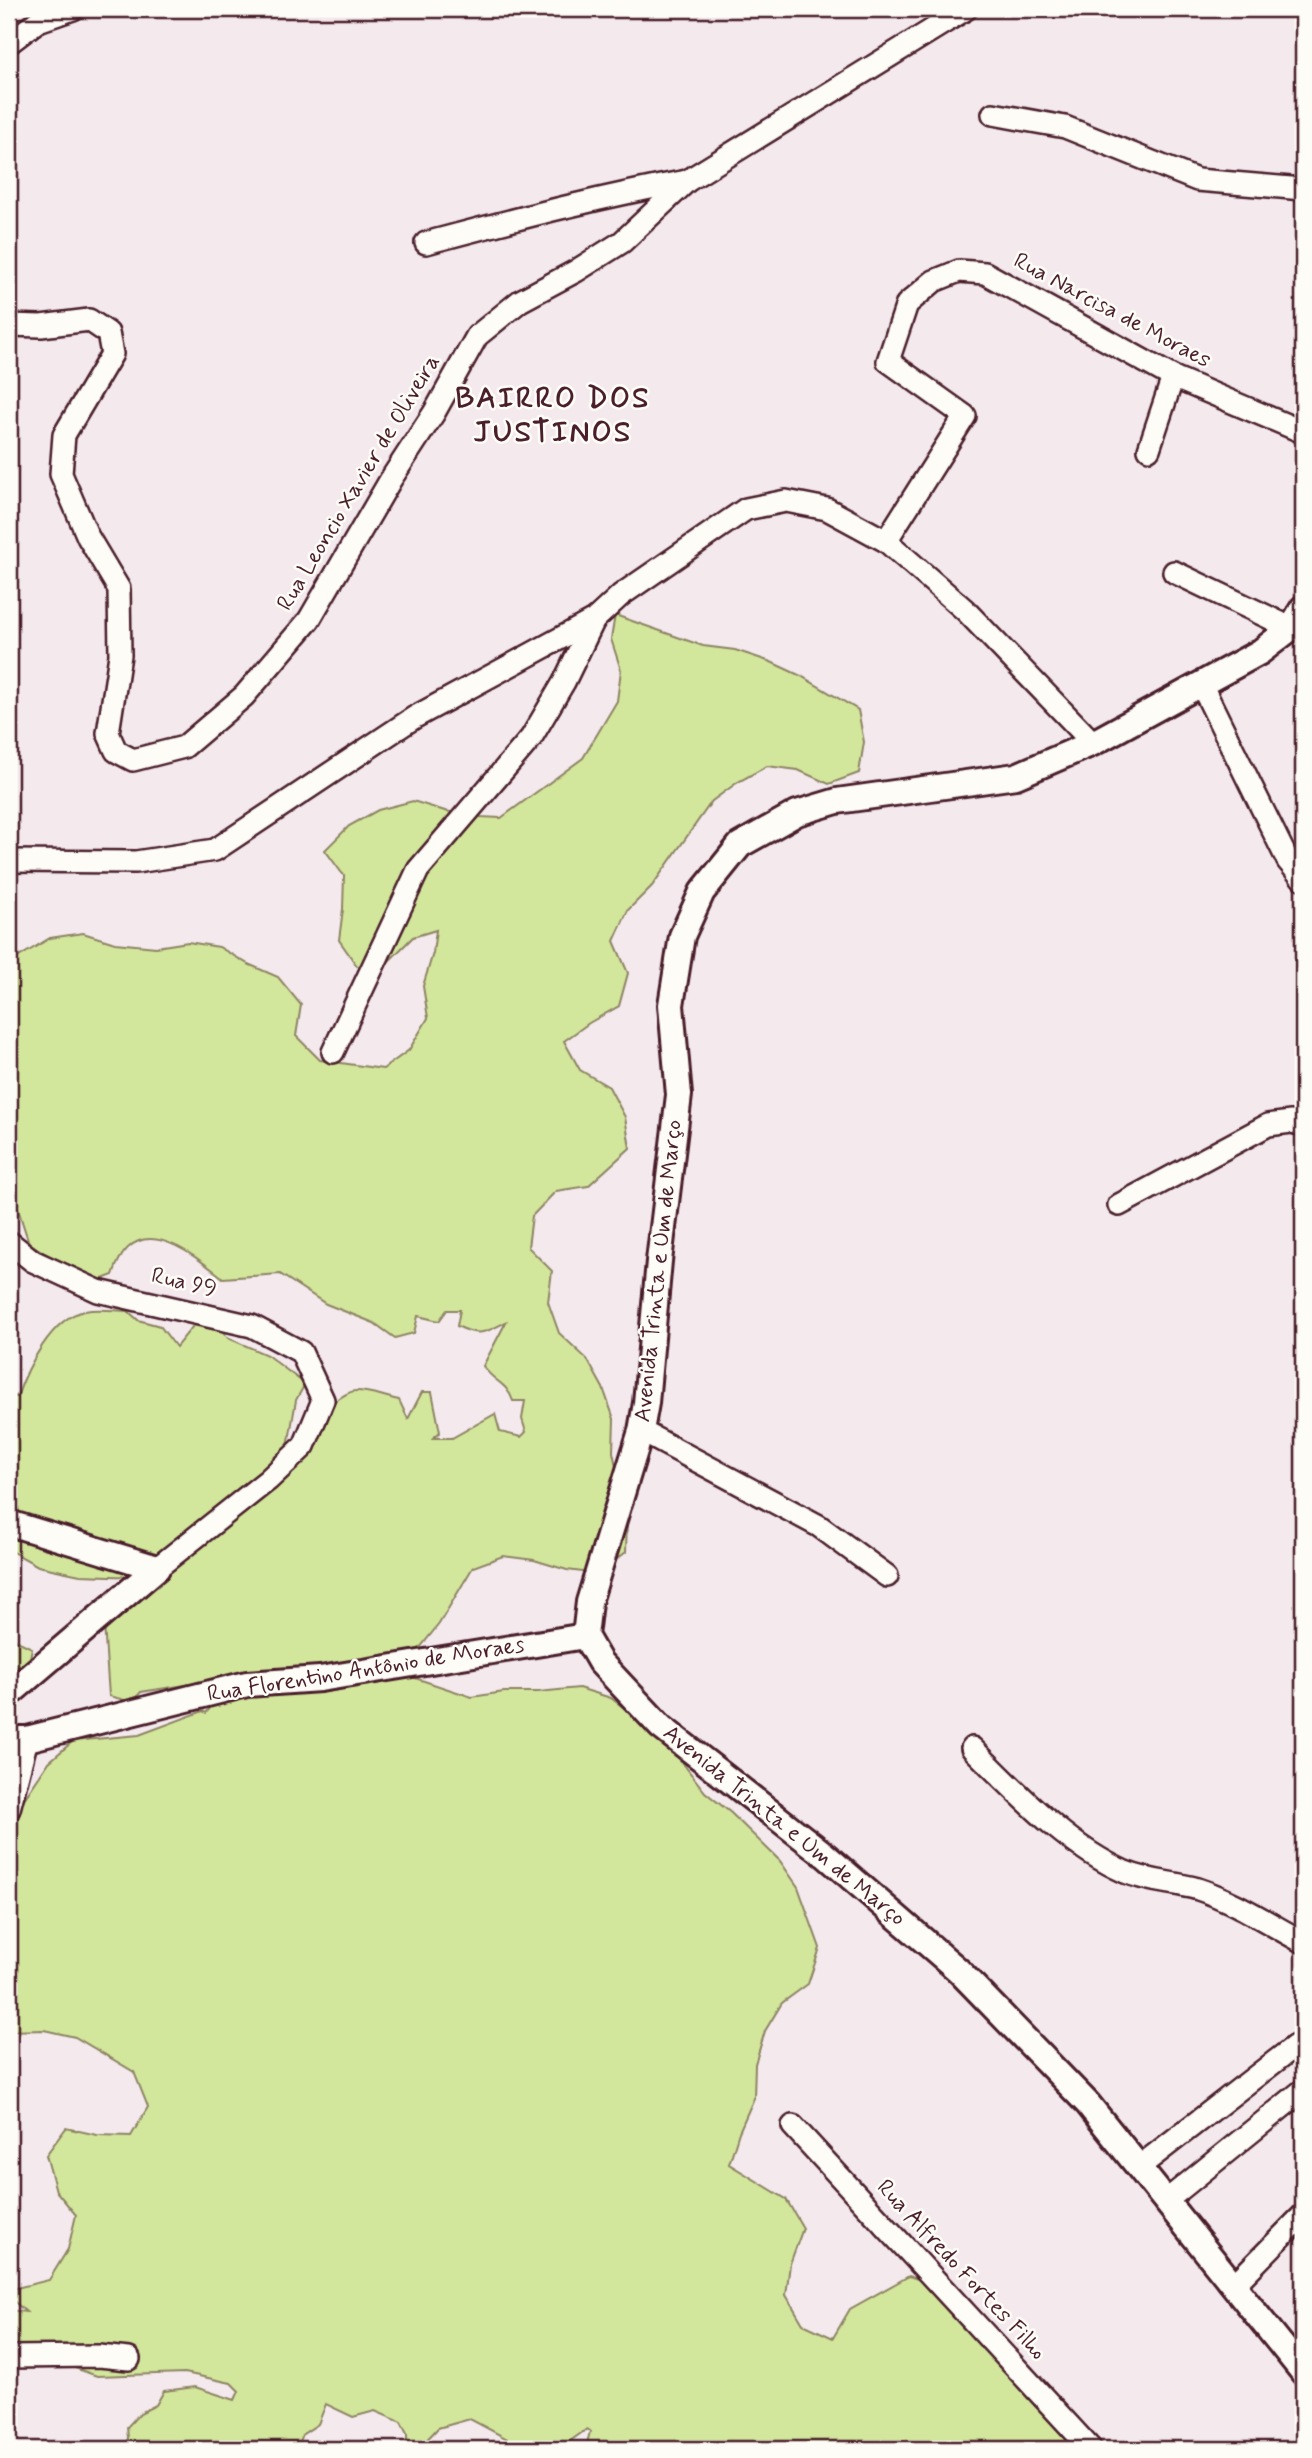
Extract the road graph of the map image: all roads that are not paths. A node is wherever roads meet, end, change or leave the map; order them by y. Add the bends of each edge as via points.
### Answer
1 (73, 9) edge
2 (966, 9) edge
3 (9, 43) edge
4 (993, 114) dead end
5 (687, 181) junction
6 (1303, 189) edge
7 (426, 243) dead end
8 (9, 325) edge
9 (1173, 377) junction
10 (1303, 432) edge
11 (1149, 449) dead end
12 (886, 541) junction
13 (1174, 572) dead end
14 (1297, 618) edge
15 (594, 620) junction
16 (1201, 684) junction
17 (1093, 743) junction
18 (9, 862) edge
19 (1303, 879) edge
20 (333, 1052) dead end
21 (1303, 1125) edge
22 (1119, 1205) dead end
23 (9, 1242) edge
24 (641, 1431) junction
25 (9, 1523) edge
26 (157, 1568) junction
27 (887, 1576) dead end
28 (584, 1636) junction
29 (9, 1694) edge
30 (18, 1739) edge
31 (972, 1748) dead end
32 (9, 1809) edge
33 (1303, 1942) edge
34 (1295, 2046) dead end
35 (1303, 2090) edge
36 (793, 2126) dead end
37 (1139, 2167) junction
38 (1166, 2201) junction
39 (1303, 2215) edge
40 (1234, 2285) junction
41 (9, 2357) edge
42 (129, 2359) dead end
43 (1303, 2372) edge
44 (1091, 2449) edge

1 - 3 street via 38,20
2 - 5 street, Rua Leoncio Xavier de Oliveira
4 - 6 street via 1065,127 1197,180
5 - 7 street via 574,204
5 - 8 street, Rua Leoncio Xavier de Oliveira via 622,242 520,301 477,336 309,620 244,696 184,747 133,760 116,751 108,733 120,655 119,589 88,537 61,474 64,435 112,354 108,333 89,320
9 - 10 street, Rua Narcisa de Moraes
9 - 11 street
9 - 12 street, Rua Narcisa de Moraes via 985,273 959,271 934,281 907,304 888,361 965,416
12 - 15 street via 827,509 786,501 746,509 621,595
12 - 17 street via 965,610
13 - 14 street
14 - 16 street, Avenida Trinta e Um de Março via 1260,652
15 - 18 street via 415,717 215,849 136,862
15 - 20 street via 531,738 418,870
16 - 17 street, Avenida Trinta e Um de Março
16 - 19 street via 1288,861
17 - 24 street, Avenida Trinta e Um de Março via 1016,776 850,799 797,813 740,845 702,892 682,936 671,1005 679,1095
21 - 22 street via 1268,1125
23 - 26 street, Rua 99 via 33,1261 98,1291 253,1326 302,1352 323,1400 304,1446
24 - 27 street via 819,1526
24 - 28 street, Avenida Trinta e Um de Março via 589,1602
25 - 26 street
26 - 29 street
28 - 30 street, Rua Florentino Antônio de Moraes via 320,1679 247,1684
28 - 37 street, Avenida Trinta e Um de Março via 600,1662 661,1727 825,1855 958,1970 1088,2104
30 - 32 street
31 - 33 street via 1043,1818 1093,1854 1126,1872 1217,1896
34 - 37 street
35 - 38 street
36 - 44 street, Rua Alfredo Fortes Filho
37 - 38 street, Avenida Trinta e Um de Março
38 - 40 street, Avenida Trinta e Um de Março
39 - 40 street
40 - 43 street, Avenida Trinta e Um de Março
41 - 42 street

